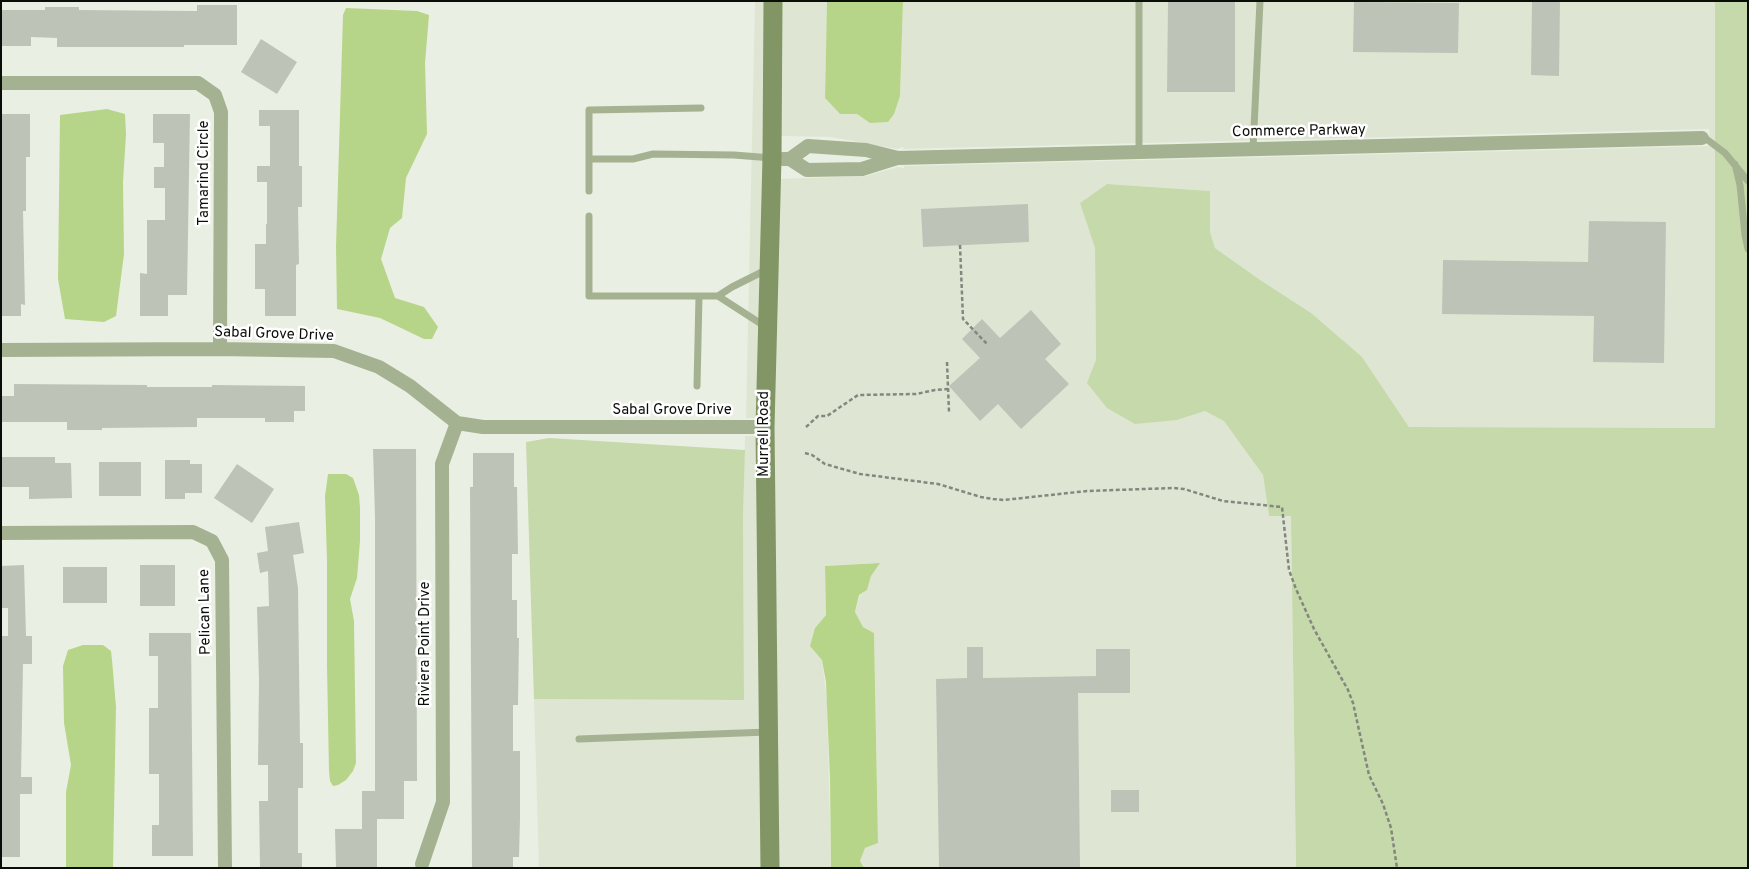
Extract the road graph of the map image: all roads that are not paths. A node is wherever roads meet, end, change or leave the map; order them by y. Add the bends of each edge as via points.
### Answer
1 (773, 1) edge
2 (1139, 1) edge
3 (1260, 1) edge
4 (1, 83) edge
5 (701, 108) dead end
6 (1702, 138) joint
7 (1253, 149) junction
8 (1139, 152) junction
9 (898, 158) junction
10 (589, 159) junction
11 (781, 159) junction
12 (1735, 164) junction
13 (1748, 181) edge
14 (589, 192) dead end
15 (589, 216) dead end
16 (1748, 249) edge
17 (769, 268) junction
18 (699, 296) junction
19 (718, 296) junction
20 (767, 328) junction
21 (220, 349) junction
22 (1, 350) edge
23 (698, 386) dead end
24 (457, 423) junction
25 (765, 427) junction
26 (1, 533) edge
27 (768, 732) junction
28 (579, 739) dead end
29 (422, 864) dead end
30 (226, 868) edge
31 (770, 868) edge

1 - 11 street, Murrell Road
2 - 8 lane
3 - 7 lane
4 - 21 street, Tamarind Circle via 198,83 215,95 221,112
5 - 10 lane via 590,110
6 - 7 street, Commerce Parkway
6 - 12 lane via 1714,144
7 - 8 street, Commerce Parkway
8 - 9 street, Commerce Parkway
9 - 11 street, Commerce Parkway via 862,169 816,170 807,170
9 - 11 street, Commerce Parkway via 866,150 808,146
10 - 11 lane via 633,159 653,154
10 - 14 lane
11 - 17 street, Murrell Road
12 - 13 lane
12 - 16 lane
15 - 18 lane via 589,296
17 - 19 lane
17 - 20 street, Murrell Road
18 - 19 lane
18 - 23 lane
19 - 20 lane
20 - 25 street, Murrell Road
21 - 22 street, Sabal Grove Drive
21 - 24 street, Sabal Grove Drive via 334,351 379,367 410,386
24 - 25 street, Sabal Grove Drive via 483,427
24 - 29 street, Riviera Point Drive via 442,464 443,802
25 - 27 street, Murrell Road
26 - 30 street, Pelican Lane via 193,532 212,541 222,560
27 - 28 lane
27 - 31 street, Murrell Road

